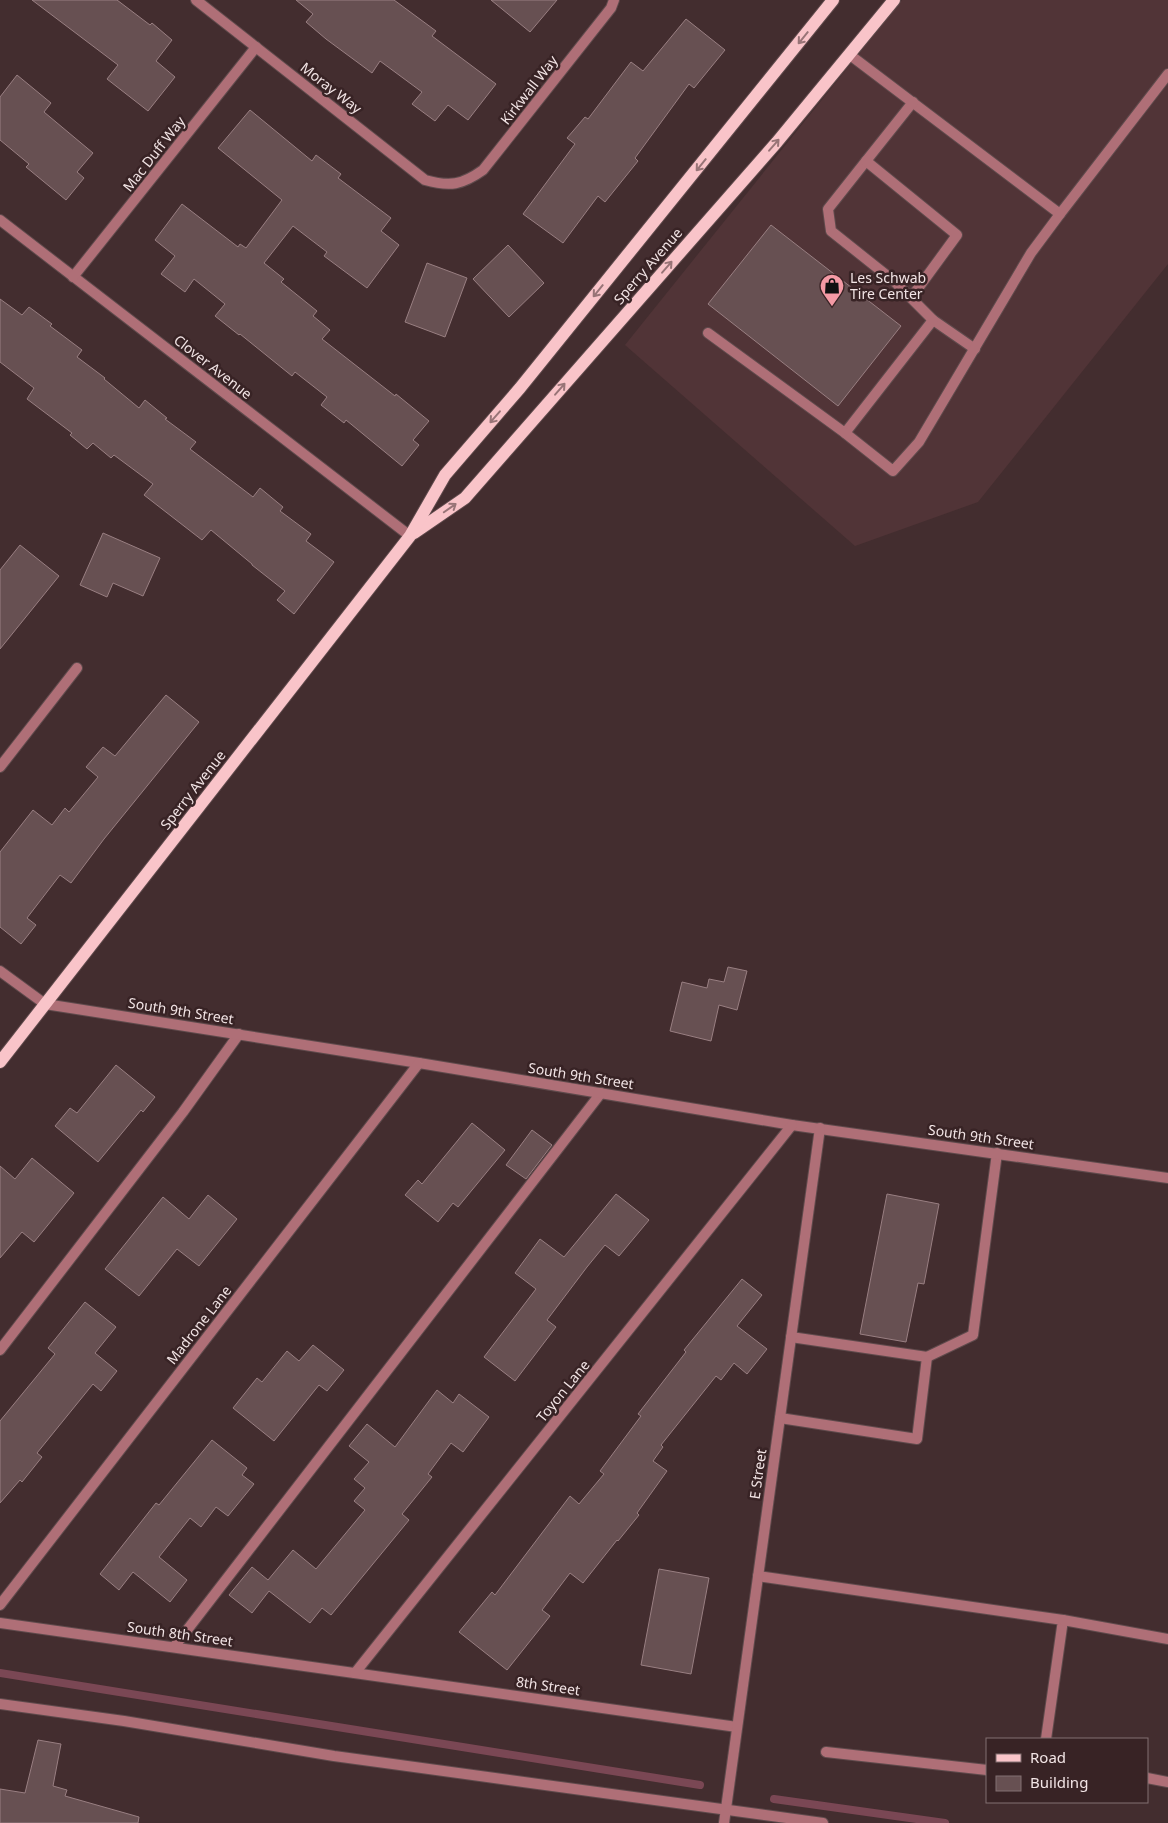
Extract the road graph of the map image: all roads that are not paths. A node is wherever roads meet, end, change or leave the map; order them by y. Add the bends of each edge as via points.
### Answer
1 (196, 0) edge
2 (614, 0) edge
3 (833, 0) edge
4 (894, 0) edge
5 (256, 47) junction
6 (850, 55) junction
7 (1168, 74) edge
8 (913, 102) junction
9 (866, 160) junction
10 (454, 184) joint
11 (1060, 214) junction
12 (0, 220) edge
13 (73, 278) junction
14 (911, 298) junction
15 (933, 320) junction
16 (708, 333) dead end
17 (974, 349) junction
18 (845, 433) junction
19 (410, 536) junction
20 (77, 668) dead end
21 (0, 767) edge
22 (0, 971) edge
23 (45, 1004) junction
24 (239, 1034) junction
25 (0, 1062) edge
26 (419, 1063) junction
27 (601, 1093) junction
28 (792, 1125) junction
29 (820, 1128) junction
30 (997, 1153) junction
31 (1168, 1178) edge
32 (791, 1337) junction
33 (0, 1350) edge
34 (927, 1356) junction
35 (780, 1418) junction
36 (758, 1576) junction
37 (0, 1605) edge
38 (1063, 1620) junction
39 (0, 1623) edge
40 (1168, 1639) edge
41 (174, 1647) junction
42 (355, 1673) junction
43 (0, 1704) edge
44 (737, 1727) junction
45 (1046, 1738) edge
46 (826, 1752) dead end
47 (986, 1770) edge
48 (1148, 1778) edge
49 (1168, 1782) edge
50 (726, 1809) junction
51 (724, 1823) edge
52 (823, 1823) edge

1 - 5 street, Moray Way
2 - 10 street, Kirkwall Way via 611,8 483,170 469,180
3 -> 19 main road, Sperry Avenue via 520,388 445,475
4 - 6 main road, Sperry Avenue
5 - 10 street, Moray Way via 425,180
5 - 13 street, Mac Duff Way
6 - 8 street
19 -> 6 main road, Sperry Avenue via 464,498
7 - 11 street
8 - 9 street
8 - 11 street
9 - 14 street via 828,209 831,231
9 - 14 street via 957,236
11 - 17 street via 1031,253
12 - 13 street, Clover Avenue
13 - 19 street, Clover Avenue
14 - 15 street
15 - 17 street
15 - 18 street
16 - 18 street
17 - 18 street via 919,442 893,471
19 - 23 main road, Sperry Avenue
20 - 21 street
22 - 23 street, South 9th Street
23 - 24 street, South 9th Street
23 - 25 main road, Sperry Avenue
24 - 26 street, South 9th Street
24 - 33 street
26 - 27 street, South 9th Street
26 - 37 street, Madrone Lane
27 - 28 street, South 9th Street
27 - 41 street
28 - 29 street, South 9th Street
28 - 42 street, Toyon Lane
29 - 30 street, South 9th Street
29 - 32 street, E Street
30 - 31 street, South 9th Street
30 - 34 street via 973,1335
32 - 34 street
32 - 35 street, E Street
34 - 35 street via 917,1440
35 - 36 street, E Street
36 - 38 street
36 - 44 street, E Street
38 - 40 street
38 - 45 street
39 - 41 street, South 8th Street
41 - 42 street, South 8th Street
42 - 44 street, 8th Street
43 - 50 street via 334,1756
44 - 50 street, E Street
46 - 47 street
48 - 49 street
50 - 51 street, E Street
50 - 52 street

